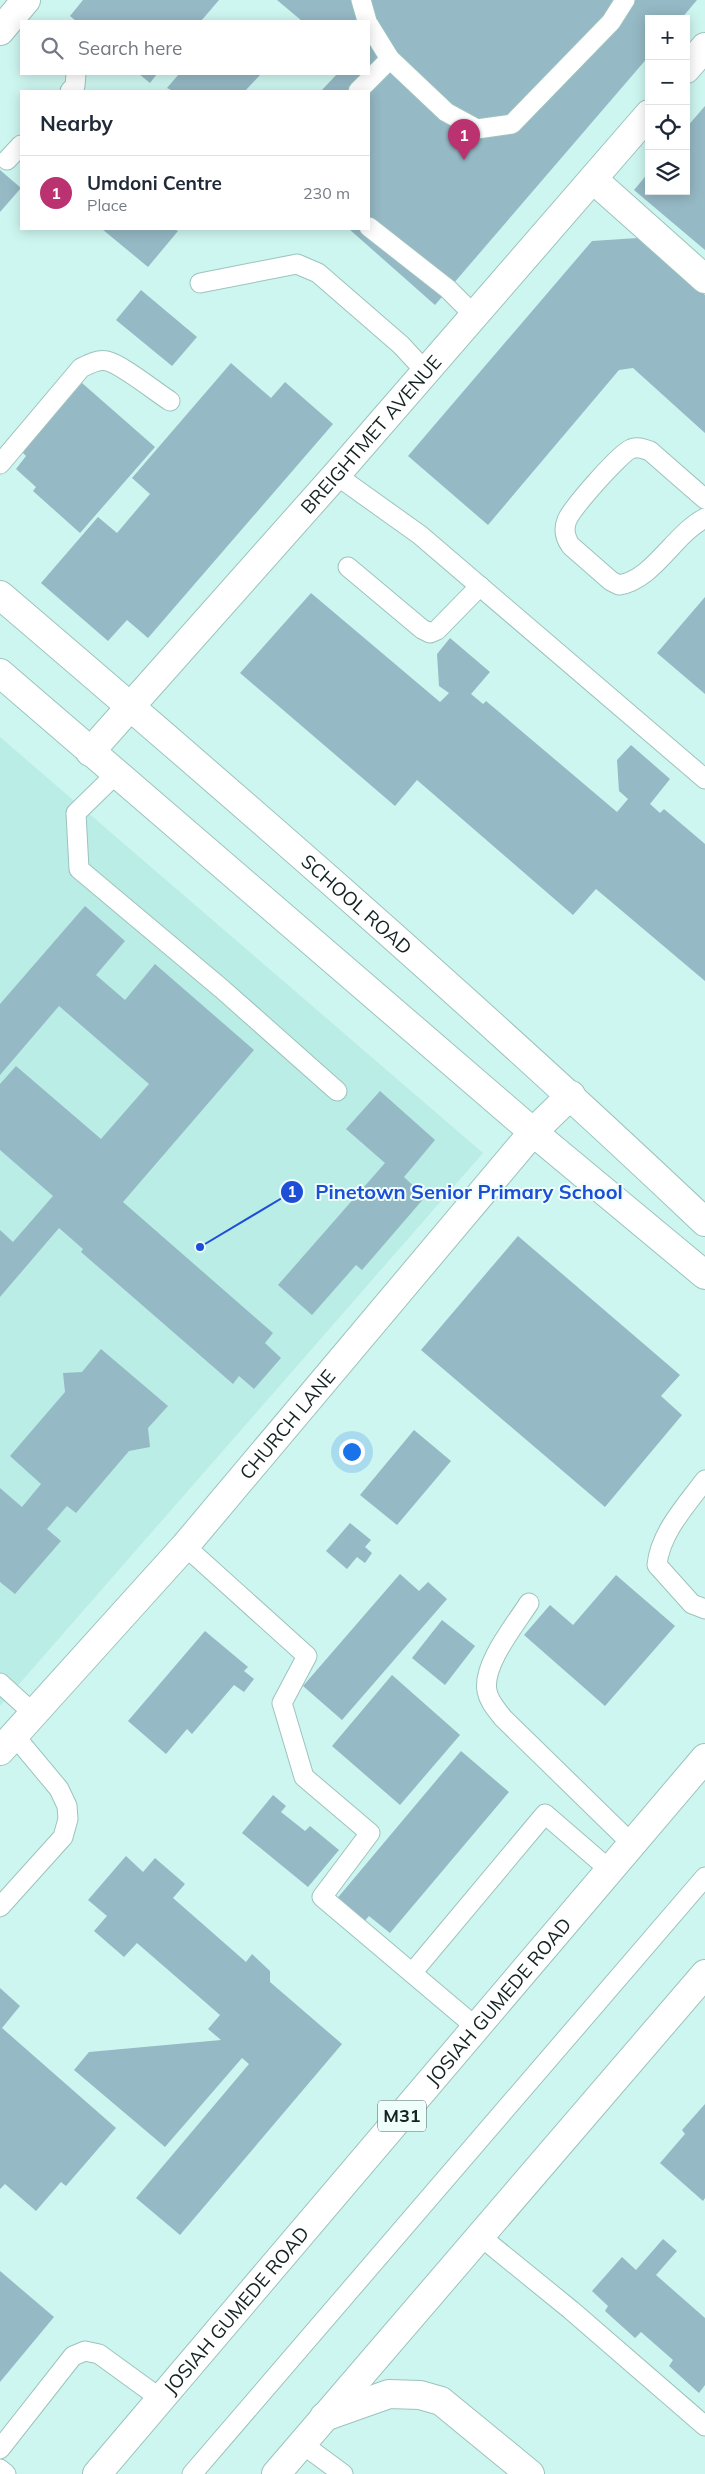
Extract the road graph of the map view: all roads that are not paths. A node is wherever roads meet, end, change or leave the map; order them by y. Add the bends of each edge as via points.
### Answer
1 (361, 0) edge
2 (625, 0) edge
3 (367, 20) edge
4 (370, 28) edge
5 (705, 46) edge
6 (390, 59) junction
7 (690, 64) edge
8 (76, 75) edge
9 (71, 90) edge
10 (359, 90) edge
11 (645, 119) edge
12 (20, 146) edge
13 (7, 160) dead end
14 (594, 180) junction
15 (370, 228) edge
16 (705, 279) edge
17 (200, 284) dead end
18 (475, 316) junction
19 (426, 372) junction
20 (170, 401) dead end
21 (0, 464) edge
22 (336, 475) junction
23 (705, 499) edge
24 (705, 518) edge
25 (348, 567) dead end
26 (480, 586) junction
27 (0, 595) edge
28 (0, 673) edge
29 (132, 707) junction
30 (90, 752) junction
31 (116, 774) junction
32 (705, 779) edge
33 (337, 1091) dead end
34 (571, 1095) junction
35 (533, 1132) junction
36 (705, 1222) edge
37 (705, 1276) edge
38 (705, 1480) edge
39 (185, 1546) junction
40 (529, 1603) dead end
41 (705, 1609) edge
42 (0, 1683) edge
43 (33, 1713) junction
44 (7, 1743) edge
45 (705, 1758) edge
46 (632, 1844) junction
47 (610, 1871) junction
48 (705, 1877) edge
49 (0, 1908) edge
50 (412, 1973) junction
51 (705, 1974) edge
52 (477, 2028) junction
53 (480, 2236) junction
54 (161, 2399) junction
55 (324, 2417) junction
56 (705, 2426) edge
57 (302, 2443) junction
58 (0, 2449) edge
59 (0, 2469) edge
60 (6, 2474) edge
61 (98, 2474) edge
62 (192, 2474) edge
63 (276, 2474) edge
64 (343, 2474) edge
65 (530, 2474) edge

1 - 3 lane
2 - 6 lane via 611,22 512,124 477,129 446,112
4 - 6 lane
5 - 7 street
6 - 10 lane
8 - 9 lane via 75,86
11 - 14 street, BREIGHTMET AVENUE
12 - 13 lane
14 - 16 street
14 - 18 street, BREIGHTMET AVENUE
15 - 18 lane via 448,289
17 - 19 lane via 297,264 306,267 326,279 401,345
18 - 19 street, BREIGHTMET AVENUE
19 - 22 street, BREIGHTMET AVENUE
20 - 21 lane via 113,364 92,362 81,368
22 - 26 lane via 420,535
22 - 29 street, BREIGHTMET AVENUE
23 - 24 lane via 650,451 632,448 620,456 576,508 564,530 571,546 619,585 640,578 684,533
25 - 26 lane via 430,633 437,630
26 - 32 lane
27 - 29 street, SCHOOL ROAD
28 - 30 street
29 - 30 street, BREIGHTMET AVENUE
29 - 34 street, SCHOOL ROAD
30 - 31 street
31 - 33 lane via 76,813 79,868
31 - 35 street
34 - 35 street, CHURCH LANE
34 - 36 street, SCHOOL ROAD
35 - 37 street
35 - 39 street, CHURCH LANE
38 - 41 lane via 666,1536 658,1553 658,1564 692,1604
39 - 43 street, CHURCH LANE
39 - 50 lane via 306,1656 282,1703 304,1777 370,1833 322,1897
40 - 46 lane via 498,1651 487,1690 491,1702
42 - 43 lane
43 - 44 street, CHURCH LANE
44 - 49 lane via 60,1788 68,1819 63,1837
45 - 46 street, JOSIAH GUMEDE ROAD / M31
46 - 47 street, JOSIAH GUMEDE ROAD / M31
47 - 50 lane via 545,1814
47 - 52 street, JOSIAH GUMEDE ROAD / M31
48 - 62 lane
50 - 52 lane
51 - 53 street
52 - 54 street, JOSIAH GUMEDE ROAD / M31
53 - 55 street
53 - 56 lane
54 - 58 lane via 99,2354 85,2351 73,2356
54 - 61 street, JOSIAH GUMEDE ROAD / M31
55 - 57 street
55 - 65 street via 389,2394 420,2395 441,2401
57 - 63 street
57 - 64 lane
59 - 60 lane

